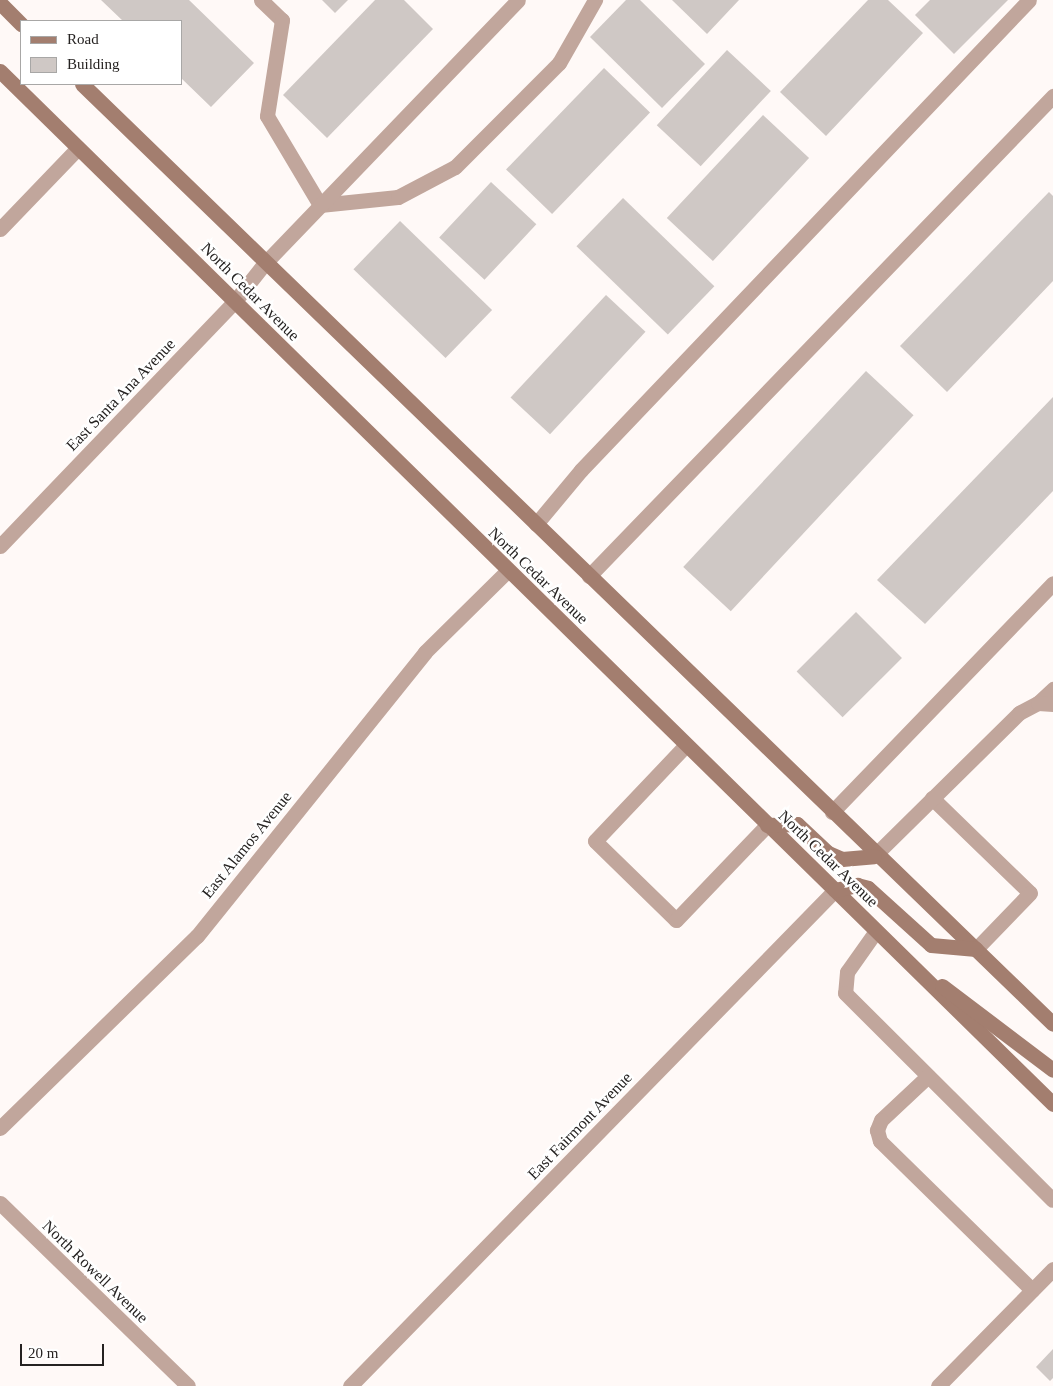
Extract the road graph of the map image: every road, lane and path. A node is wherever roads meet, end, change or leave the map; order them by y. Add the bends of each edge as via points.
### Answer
1 (262, 0) edge
2 (518, 0) edge
3 (595, 0) edge
4 (1029, 0) edge
5 (0, 3) edge
6 (20, 23) edge
7 (0, 72) edge
8 (83, 85) edge
9 (1053, 96) edge
10 (78, 148) junction
11 (320, 205) junction
12 (0, 229) edge
13 (264, 264) junction
14 (235, 301) junction
15 (536, 524) junction
16 (0, 546) edge
17 (507, 571) junction
18 (589, 576) junction
19 (1053, 583) edge
20 (1053, 689) edge
21 (1046, 704) edge
22 (686, 745) junction
23 (932, 798) junction
24 (832, 812) junction
25 (767, 825) junction
26 (874, 856) junction
27 (835, 890) junction
28 (876, 931) junction
29 (976, 949) junction
30 (904, 959) junction
31 (1053, 1024) edge
32 (1053, 1070) edge
33 (928, 1076) junction
34 (1053, 1104) edge
35 (0, 1128) edge
36 (1053, 1200) edge
37 (0, 1203) edge
38 (1053, 1269) edge
39 (1032, 1290) junction
40 (188, 1386) edge
41 (350, 1386) edge
42 (938, 1386) edge

1 - 11 street via 282,20 267,116
2 - 11 street, East Santa Ana Avenue
3 - 11 street via 559,63 455,166 398,197
4 - 15 street via 581,470
5 - 6 main road
7 - 10 main road, North Cedar Avenue
8 - 13 main road, North Cedar Avenue
9 - 18 street
10 - 12 street
10 - 14 main road, North Cedar Avenue
11 - 13 street, East Santa Ana Avenue
13 - 14 street, East Santa Ana Avenue
13 - 15 main road, North Cedar Avenue
14 - 16 street, East Santa Ana Avenue
14 - 17 main road, North Cedar Avenue
15 - 18 main road, North Cedar Avenue
17 - 22 main road, North Cedar Avenue
17 - 35 street, East Alamos Avenue via 426,652 196,936
18 - 24 main road, North Cedar Avenue
19 - 24 street
20 - 21 street
21 - 23 street via 1019,713
22 - 25 main road, North Cedar Avenue
22 - 25 street via 595,842 676,920
23 - 26 street
23 - 29 street via 1030,893
24 - 26 main road, North Cedar Avenue
25 - 26 main road via 797,824 828,853 842,859
25 - 27 main road, North Cedar Avenue
26 - 29 main road, North Cedar Avenue
27 - 28 main road, North Cedar Avenue
27 - 29 main road via 857,885 868,888 931,945
27 - 41 street, East Fairmont Avenue
28 - 30 main road, North Cedar Avenue
28 - 33 street via 847,972 845,994
29 - 31 main road, North Cedar Avenue
30 - 32 main road via 1023,1043
30 - 34 main road, North Cedar Avenue
33 - 36 street
33 - 39 street via 881,1120 877,1130 880,1141
37 - 40 street, North Rowell Avenue
38 - 39 street
39 - 42 street

